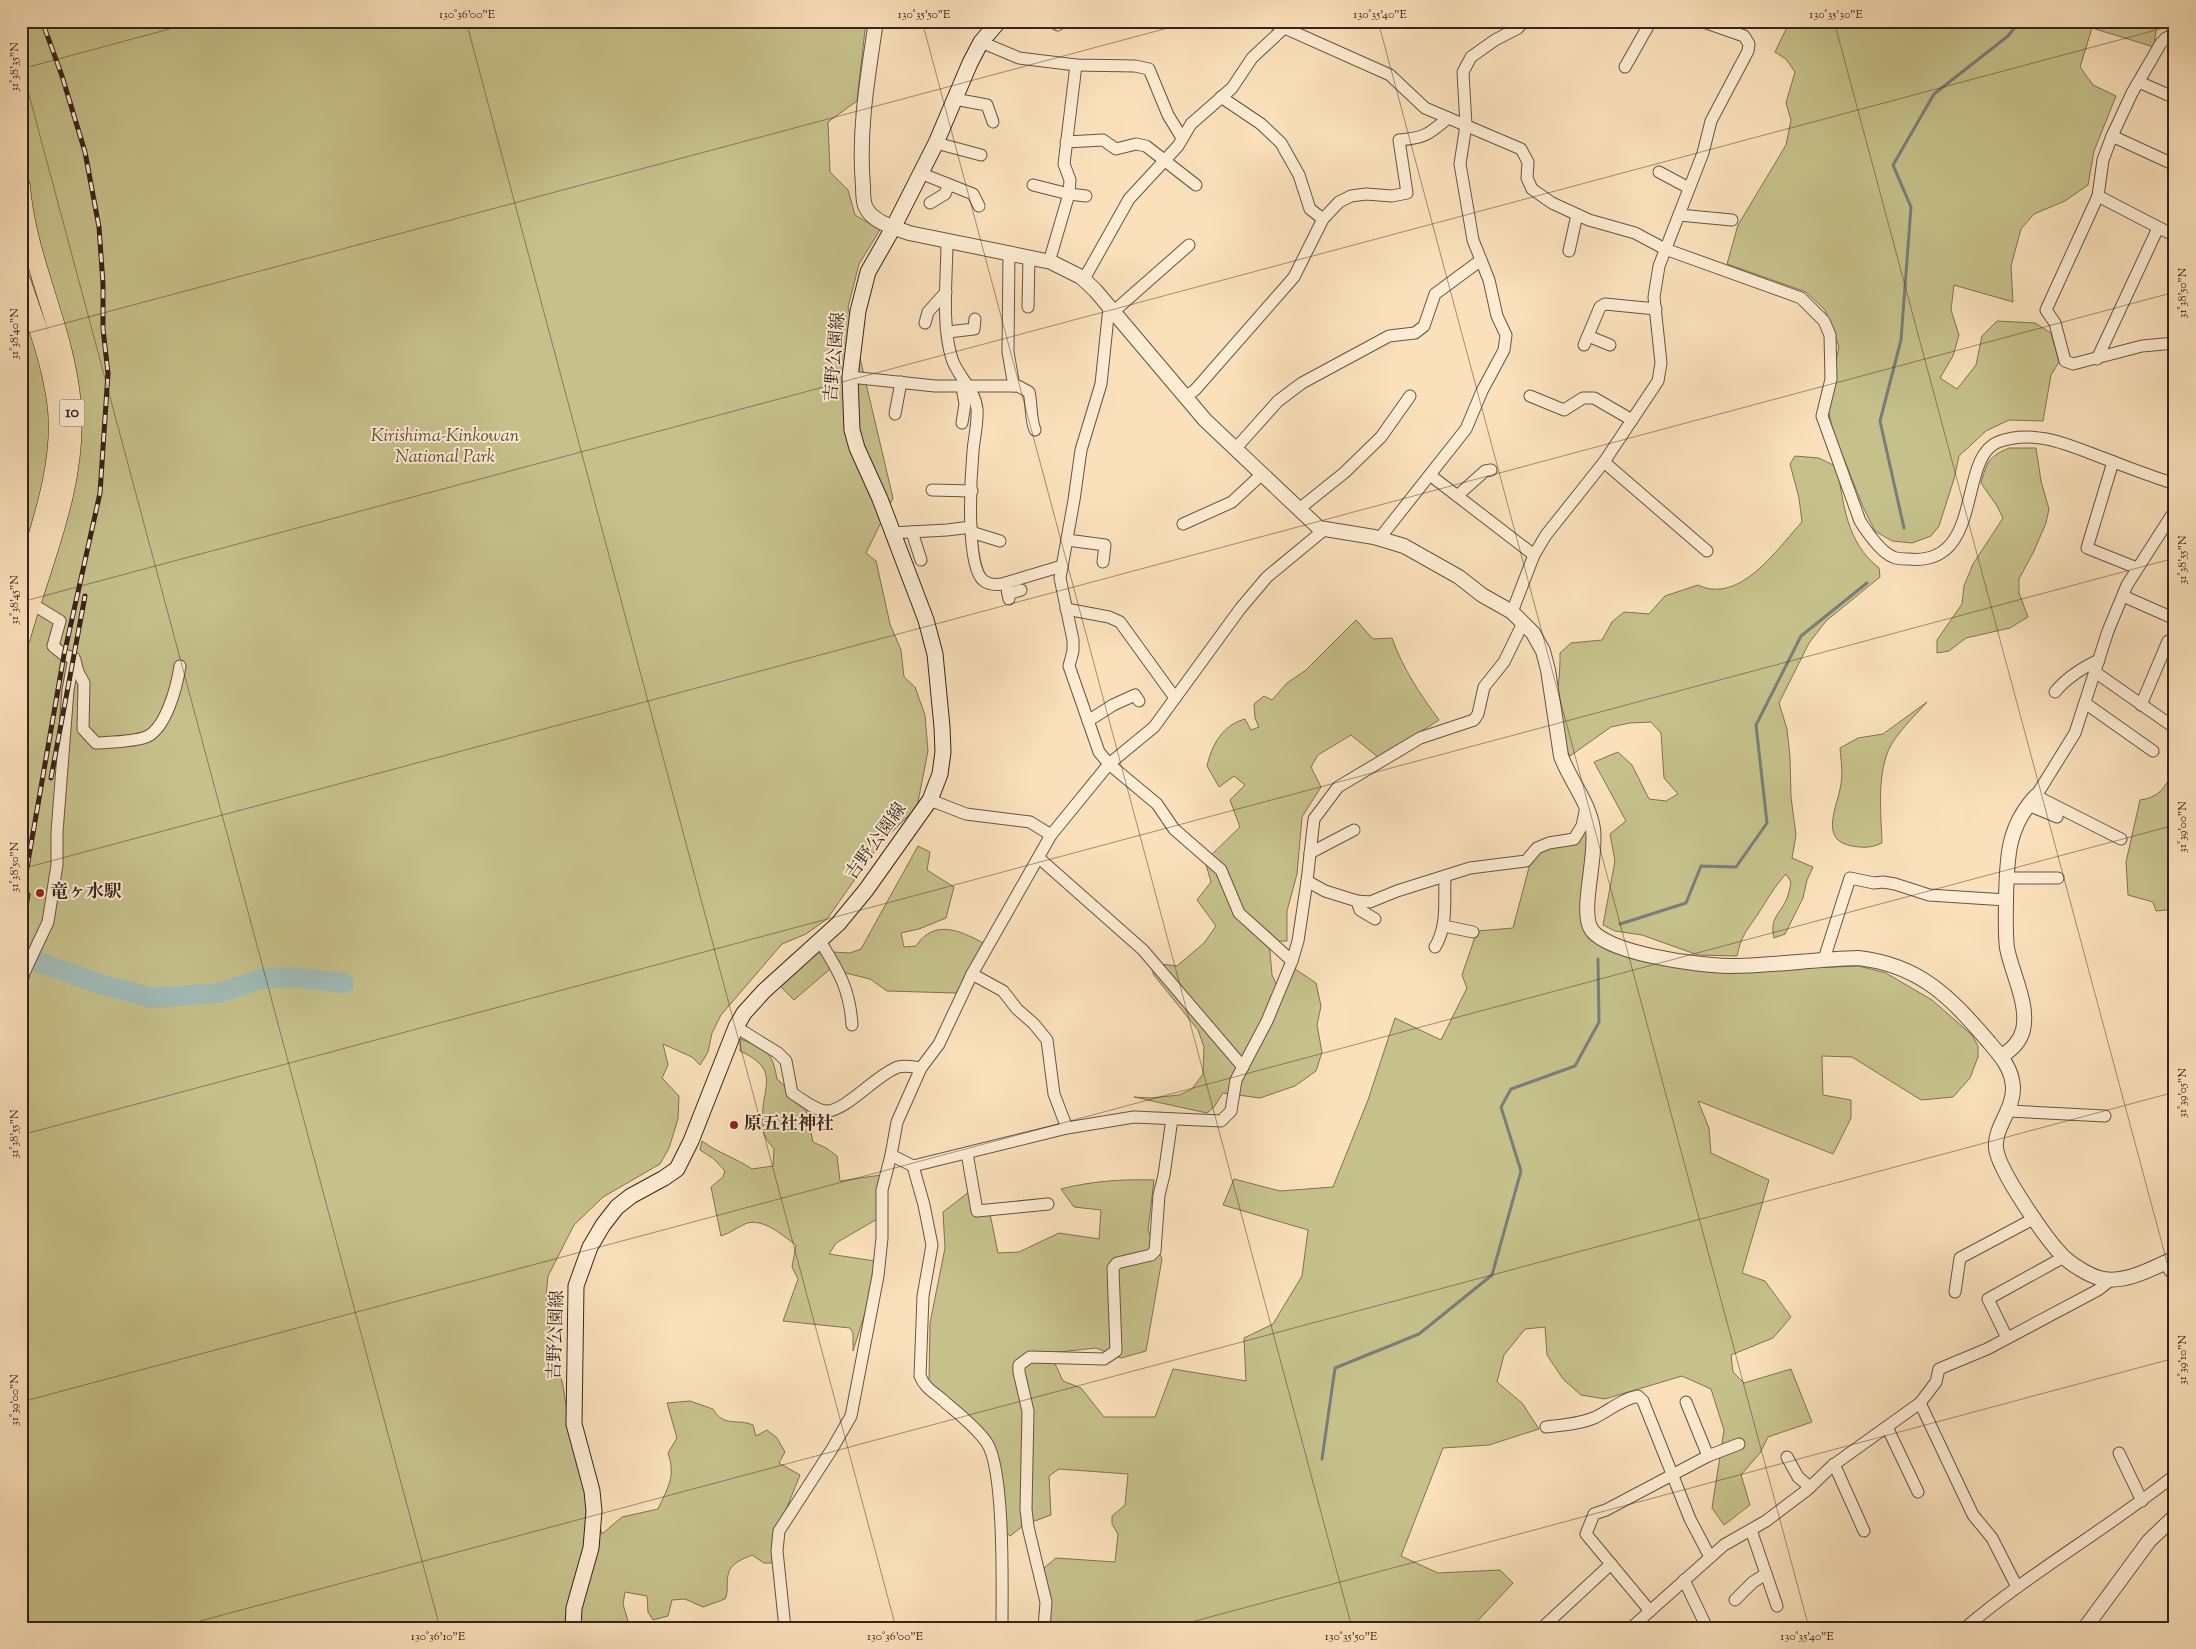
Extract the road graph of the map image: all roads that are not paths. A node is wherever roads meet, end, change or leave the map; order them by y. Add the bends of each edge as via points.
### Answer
1 (876, 21) edge
2 (1269, 21) edge
3 (1524, 21) edge
4 (1651, 21) edge
5 (1701, 21) edge
6 (991, 23) edge
7 (1283, 28) junction
8 (2175, 34) edge
9 (981, 42) junction
10 (1076, 65) junction
11 (1625, 67) dead end
12 (2139, 82) junction
13 (1222, 97) junction
14 (2175, 98) edge
15 (954, 99) junction
16 (1448, 118) junction
17 (993, 122) dead end
18 (1466, 125) junction
19 (2112, 136) junction
20 (1182, 138) junction
21 (936, 142) junction
22 (1066, 142) junction
23 (981, 155) dead end
24 (1165, 160) junction
25 (2175, 165) edge
26 (1660, 172) dead end
27 (920, 173) junction
28 (1033, 185) dead end
29 (1196, 185) dead end
30 (21, 186) edge
31 (948, 186) junction
32 (1689, 188) junction
33 (1069, 194) junction
34 (1086, 196) dead end
35 (2098, 196) junction
36 (980, 198) dead end
37 (930, 203) dead end
38 (1578, 215) junction
39 (1679, 215) junction
40 (1323, 219) junction
41 (1732, 220) dead end
42 (893, 228) junction
43 (2158, 228) junction
44 (2175, 236) edge
45 (948, 241) junction
46 (1189, 245) dead end
47 (1666, 249) junction
48 (1569, 251) dead end
49 (1009, 253) junction
50 (1029, 257) junction
51 (1481, 260) junction
52 (1049, 262) junction
53 (1084, 279) junction
54 (21, 280) edge
55 (946, 292) junction
56 (1028, 308) dead end
57 (1111, 309) junction
58 (1656, 309) junction
59 (975, 319) dead end
60 (925, 323) dead end
61 (948, 332) junction
62 (2175, 343) edge
63 (1610, 346) dead end
64 (2097, 359) junction
65 (850, 377) junction
66 (901, 382) junction
67 (1014, 386) junction
68 (966, 387) junction
69 (1410, 396) dead end
70 (1530, 396) dead end
71 (1185, 398) junction
72 (895, 414) dead end
73 (1632, 420) junction
74 (962, 423) dead end
75 (1035, 430) dead end
76 (1236, 448) junction
77 (1604, 462) junction
78 (2113, 462) junction
79 (1491, 470) dead end
80 (1262, 474) junction
81 (1430, 475) junction
82 (2175, 484) edge
83 (932, 490) dead end
84 (972, 491) junction
85 (1457, 496) junction
86 (1299, 509) junction
87 (2174, 512) edge
88 (1183, 524) dead end
89 (1325, 529) junction
90 (971, 530) junction
91 (912, 532) junction
92 (891, 533) junction
93 (1379, 539) junction
94 (1067, 540) junction
95 (1000, 541) dead end
96 (1707, 550) dead end
97 (1534, 555) junction
98 (921, 560) dead end
99 (1103, 562) dead end
100 (1062, 566) junction
101 (2137, 568) junction
102 (1021, 590) dead end
103 (1008, 592) junction
104 (2123, 596) junction
105 (26, 599) edge
106 (1066, 609) junction
107 (1512, 612) junction
108 (2175, 619) edge
109 (1523, 623) junction
110 (21, 638) edge
111 (2168, 641) dead end
112 (74, 658) junction
113 (2099, 660) junction
114 (180, 666) dead end
115 (2095, 672) junction
116 (2055, 692) dead end
117 (1175, 698) junction
118 (1139, 701) dead end
119 (2085, 703) junction
120 (2141, 705) junction
121 (1088, 721) junction
122 (2175, 728) edge
123 (2153, 751) dead end
124 (1109, 764) junction
125 (930, 800) junction
126 (2032, 800) junction
127 (1586, 807) junction
128 (2057, 817) dead end
129 (1354, 830) dead end
130 (1051, 835) junction
131 (2121, 839) dead end
132 (1310, 853) junction
133 (1039, 858) junction
134 (1445, 876) junction
135 (2007, 878) junction
136 (2058, 878) dead end
137 (1307, 881) junction
138 (2006, 900) junction
139 (1357, 901) junction
140 (1375, 919) dead end
141 (1444, 926) junction
142 (1473, 932) dead end
143 (820, 940) junction
144 (1435, 947) dead end
145 (1824, 959) junction
146 (1292, 961) junction
147 (972, 974) junction
148 (21, 987) edge
149 (852, 1025) dead end
150 (736, 1027) junction
151 (2002, 1056) junction
152 (1243, 1067) junction
153 (921, 1068) junction
154 (2009, 1111) junction
155 (2105, 1116) dead end
156 (1172, 1119) junction
157 (1067, 1128) junction
158 (967, 1153) junction
159 (891, 1155) junction
160 (913, 1166) junction
161 (1048, 1204) dead end
162 (2034, 1218) junction
163 (2064, 1257) junction
164 (2169, 1260) edge
165 (2175, 1277) edge
166 (2111, 1280) junction
167 (1954, 1292) dead end
168 (2007, 1338) junction
169 (1686, 1402) dead end
170 (1920, 1403) junction
171 (1546, 1427) dead end
172 (1886, 1427) junction
173 (1739, 1444) dead end
174 (2119, 1453) dead end
175 (1708, 1456) junction
176 (1787, 1457) dead end
177 (1834, 1464) junction
178 (1674, 1475) junction
179 (2175, 1475) edge
180 (1810, 1487) junction
181 (1918, 1492) dead end
182 (2142, 1501) junction
183 (2175, 1516) edge
184 (1751, 1530) junction
185 (1864, 1531) dead end
186 (1710, 1557) junction
187 (1611, 1564) junction
188 (1766, 1574) junction
189 (1684, 1580) junction
190 (2017, 1588) junction
191 (1735, 1600) dead end
192 (1777, 1606) dead end
193 (1650, 1611) junction
194 (573, 1628) edge
195 (785, 1628) edge
196 (1002, 1628) edge
197 (1044, 1628) edge
198 (1542, 1628) edge
199 (1630, 1628) edge
200 (1707, 1628) edge
201 (1964, 1628) edge
202 (2085, 1628) edge

1 - 42 street via 863,108 861,169 866,208 875,218
2 - 7 street
3 - 18 street via 1471,57 1463,72
4 - 11 street
5 - 32 street via 1744,36 1750,44 1711,122
6 - 9 main road, 吉野公園線
7 - 13 street via 1252,58
7 - 16 street via 1390,75 1425,108
8 - 12 street via 2161,43
9 - 10 street via 1019,58
9 - 15 main road, 吉野公園線
10 - 20 street via 1149,69 1168,115
10 - 22 street
12 - 14 street
12 - 19 street
13 - 20 street via 1191,124
13 - 40 street via 1261,124 1281,143 1300,175 1310,209
15 - 17 street via 987,105
15 - 21 main road, 吉野公園線
16 - 18 street
16 - 40 street via 1420,138 1400,140 1407,193 1351,196 1338,202
18 - 38 street via 1521,149 1528,162 1527,178 1532,189
18 - 51 street via 1460,164 1473,240
19 - 25 street
19 - 35 street via 2103,160
20 - 24 street
21 - 23 street
21 - 27 main road, 吉野公園線
22 - 24 street via 1103,140 1116,149 1136,144 1146,146
22 - 33 street via 1064,164 1070,180
24 - 29 street
24 - 53 street via 1129,199
26 - 32 street
27 - 31 street
27 - 42 main road, 吉野公園線
28 - 33 street
30 - 105 highway, 10 via 31,249 60,344 72,416 72,447 65,491
31 - 36 street
31 - 37 street via 945,194
32 - 39 street
33 - 34 street
33 - 52 street
35 - 43 street
35 - 64 street via 2046,310 2055,323 2066,361 2073,364
38 - 47 street via 1635,233
38 - 48 street
39 - 41 street
39 - 47 street
40 - 71 street via 1294,277
42 - 45 street
42 - 65 main road, 吉野公園線 via 863,285
43 - 44 street
43 - 64 street
45 - 49 street
45 - 55 street
46 - 57 street
47 - 58 street via 1659,266 1654,297
47 - 78 street via 1801,298 1824,321 1830,335 1831,379 1822,416 1860,521 1868,534 1893,557 1928,559 1944,552 1955,539 1968,508 1976,470 1995,443 2022,436 2040,436
49 - 50 street
49 - 67 street via 1008,352
50 - 52 street
50 - 56 street
51 - 76 street via 1435,294 1424,326 1415,333 1389,336 1302,382 1278,401
51 - 81 street via 1506,335 1504,350 1466,429
52 - 53 street
53 - 57 street
54 - 105 highway, 10 via 51,374 57,426 49,492
55 - 60 street via 928,312
55 - 61 street
57 - 71 street
57 - 94 street via 1101,384 1081,450
58 - 63 street via 1605,304 1600,307 1586,340
58 - 73 street via 1661,363 1658,381
59 - 61 street via 974,329
61 - 68 street via 952,359
62 - 64 street via 2142,346
65 - 66 street
65 - 92 main road, 吉野公園線 via 852,430
66 - 68 street
66 - 72 street
67 - 68 street
67 - 75 street via 1029,392
68 - 74 street
68 - 84 street via 975,397 977,410
69 - 86 street via 1381,437 1344,473
70 - 73 street via 1564,410 1583,398 1594,398
71 - 76 street
73 - 77 street
76 - 80 street
77 - 96 street
77 - 97 street
78 - 82 street
78 - 101 street via 2087,548
79 - 85 street via 1485,471
80 - 86 street
80 - 88 street via 1232,502
81 - 85 street
81 - 93 street
83 - 84 street
84 - 90 street
85 - 97 street
86 - 89 street via 1319,528
87 - 101 street
89 - 93 street
89 - 117 street via 1267,578 1240,609
90 - 91 street
90 - 95 street
90 - 103 street via 976,568 982,581
91 - 92 street
91 - 98 street
92 - 125 main road, 吉野公園線 via 926,620 935,654 943,752 940,774
93 - 107 street via 1404,546
94 - 99 street via 1105,545
94 - 100 street
97 - 107 street
100 - 103 street
100 - 106 street via 1060,578
101 - 104 street
102 - 103 street
104 - 108 street
104 - 113 street
105 - 110 highway, 10
105 - 112 street via 60,620 53,646
106 - 117 street via 1120,622
106 - 121 street via 1073,640 1069,666
107 - 109 street
109 - 127 street via 1543,651 1553,694 1561,756
109 - 132 street via 1504,662 1484,687 1474,720 1420,738 1338,787 1314,819
111 - 120 street
112 - 114 street via 84,682 83,729 96,743 145,738 158,730
112 - 148 street via 68,690 57,865 48,922 24,973
113 - 115 street
113 - 116 street via 2082,668
115 - 119 street
115 - 120 street
117 - 124 street via 1154,727
118 - 121 street via 1135,696
119 - 123 street
119 - 126 street via 2075,733
120 - 122 street
121 - 124 street via 1099,752
124 - 130 street
124 - 146 street via 1157,804 1174,829 1221,870 1239,913
125 - 130 street via 966,814 1030,822
125 - 143 main road, 吉野公園線 via 866,890
126 - 128 street
126 - 131 street
126 - 135 street via 2015,825
127 - 134 street via 1582,826 1574,839 1537,848 1526,861 1470,868
127 - 145 street via 1593,829 1588,908 1589,925 1594,935 1619,947 1697,963 1728,966
129 - 132 street
130 - 133 street
132 - 137 street
133 - 147 street
133 - 152 street via 1143,950
134 - 139 street via 1370,902
134 - 141 street
135 - 136 street
135 - 138 street
137 - 139 street
137 - 146 street
138 - 145 street via 1929,896 1895,884 1850,878
138 - 151 street via 2008,948 2024,1012 2020,1039
139 - 140 street via 1360,910
141 - 142 street
141 - 144 street
143 - 149 street via 842,978 850,1003
143 - 150 main road, 吉野公園線 via 764,991
145 - 151 street via 1878,960 1916,975 1960,1008
146 - 152 street via 1267,1022
147 - 153 street via 940,1044
147 - 157 street via 1003,991 1047,1040 1054,1094
150 - 153 street via 786,1061 792,1093 818,1109 828,1111 842,1106 899,1066
150 - 194 main road, 吉野公園線 via 677,1169 617,1206 590,1247 576,1286 574,1424 592,1491 594,1511 591,1548 578,1593
151 - 154 street via 2013,1086
152 - 156 street via 1236,1080 1231,1111 1221,1121
153 - 159 street via 896,1122
154 - 155 street
154 - 162 street via 1998,1131 1995,1147 2005,1173
156 - 157 street via 1134,1116
156 - 197 street via 1159,1195 1155,1251 1151,1255 1116,1263 1113,1268 1116,1351 1104,1359 1030,1357 1019,1365 1028,1411 1026,1509 1046,1602
157 - 158 street
158 - 160 street
158 - 161 street via 977,1211
159 - 160 street
159 - 195 street via 882,1190 878,1276 851,1416 779,1531 777,1551
160 - 196 street via 932,1245 923,1296 920,1376 923,1384 946,1402 987,1444 992,1457 997,1482
162 - 163 street
162 - 167 street via 1960,1258
163 - 166 street via 2098,1278
163 - 168 street via 1988,1299
164 - 165 street
164 - 166 street via 2126,1278
166 - 168 street
168 - 170 street via 1939,1369 1936,1382
169 - 175 street
170 - 172 street
170 - 190 street via 1973,1516 1992,1538
171 - 178 street via 1594,1418 1638,1396
172 - 177 street
172 - 181 street
173 - 175 street
174 - 182 street
175 - 178 street
176 - 180 street via 1798,1476
177 - 180 street
177 - 185 street
178 - 186 street via 1690,1519
178 - 187 street via 1594,1514 1586,1534
179 - 182 street
180 - 184 street
182 - 190 street
183 - 202 street via 2149,1541
184 - 186 street
184 - 188 street
186 - 189 street
187 - 193 street
187 - 198 street
188 - 191 street
188 - 192 street
189 - 193 street
189 - 200 street
190 - 201 street
193 - 199 street

